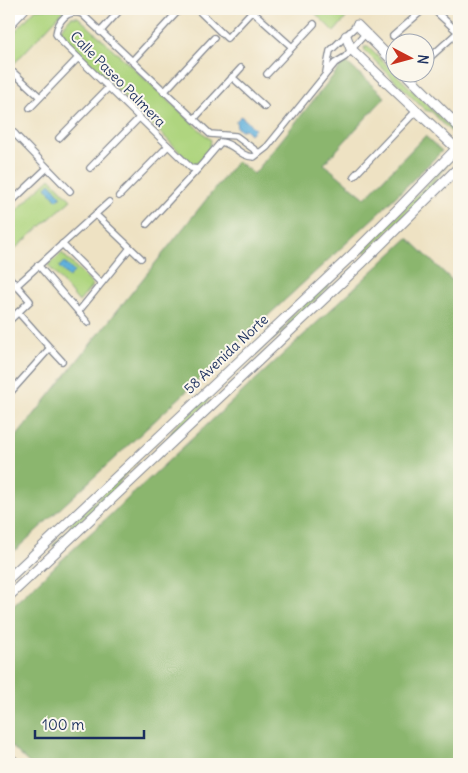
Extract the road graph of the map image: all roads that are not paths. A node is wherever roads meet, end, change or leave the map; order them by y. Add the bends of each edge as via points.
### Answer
1 (24, 9) edge
2 (121, 9) edge
3 (180, 9) edge
4 (197, 9) edge
5 (424, 9) edge
6 (433, 9) edge
7 (253, 10) edge
8 (314, 24) dead end
9 (357, 25) joint
10 (9, 26) edge
11 (100, 32) junction
12 (398, 32) edge
13 (459, 32) edge
14 (366, 34) junction
15 (346, 36) junction
16 (214, 38) dead end
17 (292, 47) junction
18 (351, 49) junction
19 (436, 52) edge
20 (386, 54) edge
21 (78, 58) junction
22 (132, 61) junction
23 (241, 68) dead end
24 (14, 73) dead end
25 (267, 74) dead end
26 (326, 74) junction
27 (232, 77) junction
28 (414, 82) edge
29 (108, 88) junction
30 (164, 92) junction
31 (40, 97) junction
32 (265, 107) dead end
33 (30, 108) dead end
34 (413, 114) junction
35 (139, 118) junction
36 (194, 119) junction
37 (459, 127) edge
38 (9, 128) edge
39 (15, 134) junction
40 (59, 138) dead end
41 (9, 139) edge
42 (168, 146) junction
43 (458, 149) edge
44 (259, 153) junction
45 (459, 167) edge
46 (47, 168) junction
47 (90, 168) dead end
48 (198, 169) junction
49 (354, 176) dead end
50 (70, 191) dead end
51 (120, 196) dead end
52 (109, 202) dead end
53 (9, 204) edge
54 (96, 215) junction
55 (147, 224) dead end
56 (62, 244) junction
57 (130, 248) junction
58 (352, 255) junction
59 (141, 258) dead end
60 (361, 264) junction
61 (38, 265) junction
62 (9, 277) edge
63 (101, 283) junction
64 (16, 286) junction
65 (79, 310) junction
66 (18, 312) junction
67 (9, 321) edge
68 (88, 323) dead end
69 (50, 348) junction
70 (243, 356) junction
71 (62, 362) dead end
72 (253, 366) junction
73 (9, 394) edge
74 (142, 452) junction
75 (152, 462) junction
76 (41, 548) junction
77 (50, 558) junction
78 (9, 578) edge
79 (9, 596) edge
80 (9, 757) edge
81 (16, 764) edge

1 - 10 main road
2 - 11 street
3 - 22 street
4 - 7 street via 228,38
5 - 12 street
6 - 13 street
7 - 17 street
8 - 17 street
9 - 14 main road
9 - 15 street
11 - 21 street, Calle Paseo Palmera via 82,14 66,15 56,34
11 - 22 street, Calle Paseo Palmera
13 - 19 street
14 - 18 street
14 - 20 main road
15 - 18 main road
15 - 26 street via 330,51
16 - 30 street
17 - 25 street
18 - 26 street
18 - 34 main road
21 - 29 street, Calle Paseo Palmera
21 - 31 street
22 - 30 street, Calle Paseo Palmera
23 - 27 street
24 - 31 street
26 - 44 street
27 - 32 street
27 - 36 street
28 - 37 main road
29 - 35 street, Calle Paseo Palmera
29 - 40 street
30 - 36 street, Calle Paseo Palmera
31 - 33 street
34 - 43 main road
34 - 49 street
35 - 42 street, Calle Paseo Palmera
35 - 47 street
36 - 44 street, Calle Paseo Palmera via 210,134 236,136
38 - 39 street
39 - 41 street
39 - 46 street
42 - 48 street, Calle Paseo Palmera via 191,168
42 - 51 street
43 - 58 main road, 58 Avenida Norte
44 - 48 street via 254,157 245,156 230,144 221,142
45 - 60 main road, 58 Avenida Norte
46 - 50 street
46 - 53 street
48 - 55 street
52 - 54 street
54 - 56 street
54 - 57 street
56 - 61 street
56 - 63 street
57 - 59 street
57 - 63 street
58 - 60 main road
58 - 70 main road, 58 Avenida Norte
60 - 72 main road, 58 Avenida Norte
61 - 64 street
61 - 65 street
62 - 64 street
63 - 65 street
64 - 66 street via 30,301
65 - 68 street
66 - 67 street
66 - 69 street
69 - 71 street
69 - 73 street
70 - 72 main road
70 - 74 main road, 58 Avenida Norte
72 - 75 main road, 58 Avenida Norte
74 - 75 main road
74 - 76 main road, 58 Avenida Norte
75 - 77 main road, 58 Avenida Norte
76 - 77 main road
76 - 78 main road, 58 Avenida Norte
77 - 79 main road, 58 Avenida Norte
80 - 81 main road

